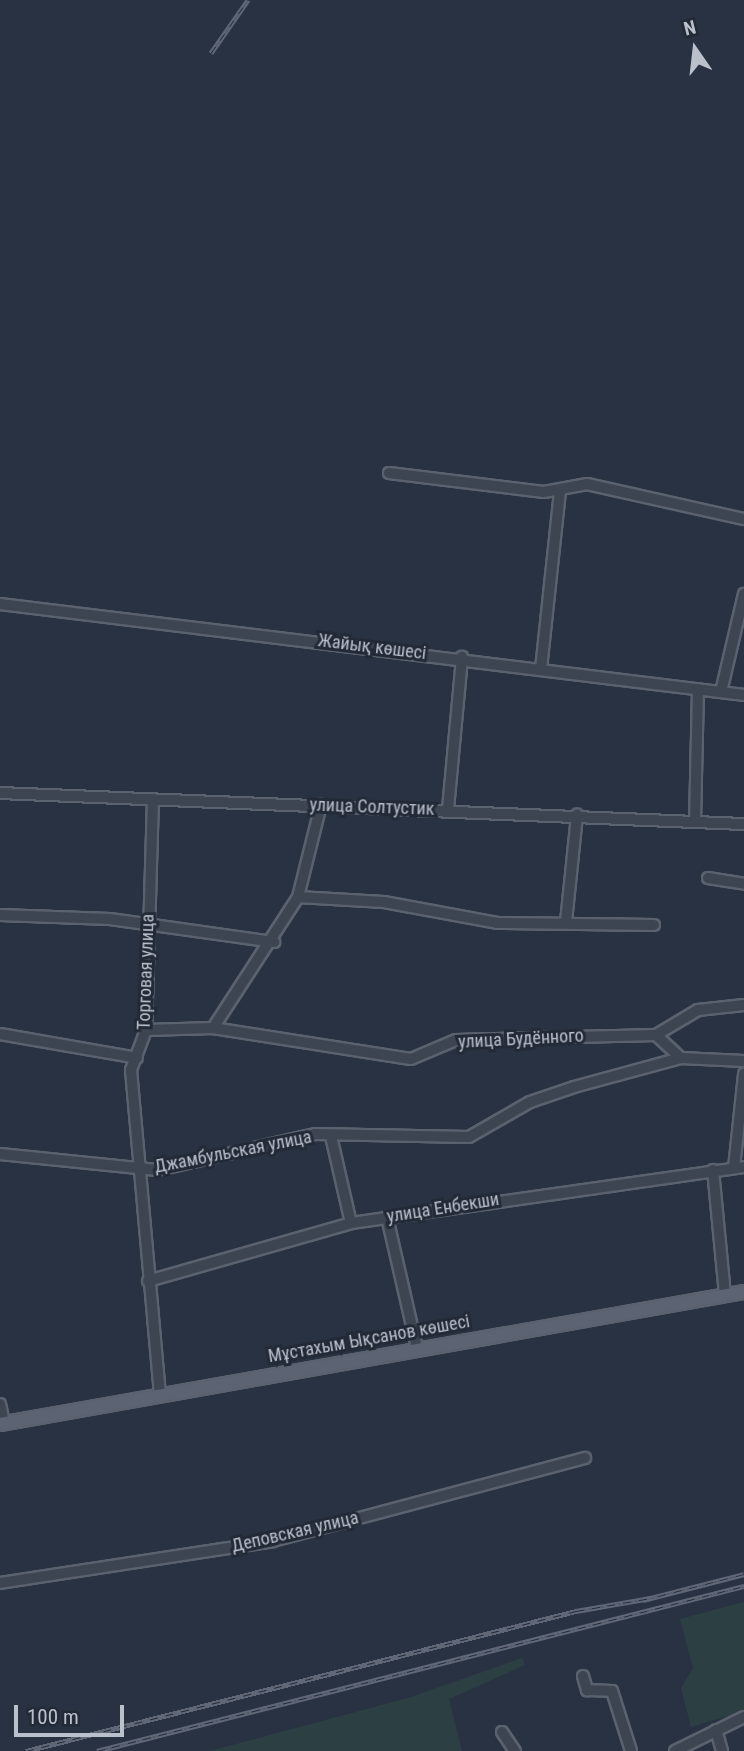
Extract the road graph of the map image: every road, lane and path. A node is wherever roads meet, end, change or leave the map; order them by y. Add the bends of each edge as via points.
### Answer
1 (389, 474) dead end
2 (560, 490) junction
3 (744, 519) edge
4 (744, 594) edge
5 (0, 604) edge
6 (461, 657) junction
7 (541, 668) junction
8 (698, 689) junction
9 (721, 692) junction
10 (744, 695) edge
11 (0, 793) edge
12 (153, 799) junction
13 (321, 805) junction
14 (448, 810) junction
15 (577, 815) junction
16 (695, 822) junction
17 (744, 824) edge
18 (708, 878) dead end
19 (744, 884) edge
20 (298, 897) junction
21 (0, 915) edge
22 (566, 922) junction
23 (148, 923) junction
24 (654, 925) dead end
25 (274, 942) junction
26 (744, 1005) edge
27 (213, 1028) junction
28 (145, 1030) junction
29 (0, 1034) edge
30 (656, 1035) junction
31 (136, 1058) junction
32 (681, 1058) junction
33 (744, 1060) edge
34 (744, 1074) edge
35 (331, 1136) junction
36 (0, 1154) edge
37 (739, 1168) edge
38 (136, 1169) junction
39 (713, 1170) junction
40 (387, 1217) junction
41 (351, 1223) junction
42 (148, 1281) junction
43 (744, 1292) edge
44 (725, 1295) junction
45 (417, 1348) junction
46 (159, 1393) junction
47 (0, 1404) edge
48 (2, 1423) edge
49 (585, 1458) dead end
50 (0, 1583) edge
51 (583, 1676) dead end
52 (744, 1717) edge
53 (716, 1730) junction
54 (502, 1732) dead end
55 (515, 1751) edge
56 (631, 1751) edge
57 (676, 1751) edge
58 (722, 1751) edge

1 - 2 street
2 - 3 street via 587,484
2 - 7 street
4 - 9 street
5 - 6 street, Жайық көшесі
6 - 7 street, Жайық көшесі
6 - 14 street
7 - 8 street, Жайық көшесі
8 - 9 street, Жайық көшесі
8 - 16 street
9 - 10 street, Жайық көшесі
11 - 12 street, улица Солтустик
12 - 13 street, улица Солтустик
12 - 23 street, Торговая улица
13 - 14 street, улица Солтустик
13 - 20 street
14 - 15 street, улица Солтустик
15 - 16 street, улица Солтустик
15 - 22 street
16 - 17 street, улица Солтустик
18 - 19 street
20 - 22 street via 384,902 497,923
20 - 25 street
21 - 23 street
22 - 24 street
23 - 25 street
23 - 28 street, Торговая улица
25 - 27 street
26 - 30 street, улица Будённого via 698,1010
27 - 28 street, улица Будённого
27 - 30 street, улица Будённого via 411,1059 456,1040
28 - 31 street, Торговая улица
29 - 31 street
30 - 32 street
31 - 38 street, Торговая улица via 131,1070
32 - 33 street, Джамбульская улица
32 - 35 street, Джамбульская улица via 554,1093 469,1137
34 - 37 street
35 - 38 street, Джамбульская улица
35 - 41 street
36 - 38 street, Джамбульская улица
37 - 39 street, улица Енбекши
38 - 42 street, Торговая улица
39 - 40 street, улица Енбекши
39 - 44 street
40 - 41 street, улица Енбекши
40 - 45 street
41 - 42 street, улица Енбекши
42 - 46 street, Торговая улица
43 - 44 main road, Мұстахым Ықсанов көшесі
44 - 45 main road, Мұстахым Ықсанов көшесі
45 - 46 main road, Мұстахым Ықсанов көшесі
46 - 48 main road, Мұстахым Ықсанов көшесі
47 - 48 street
49 - 50 street, Деповская улица via 273,1541
51 - 56 street via 587,1690 612,1691
52 - 53 street
53 - 57 street
53 - 58 street
54 - 55 street

